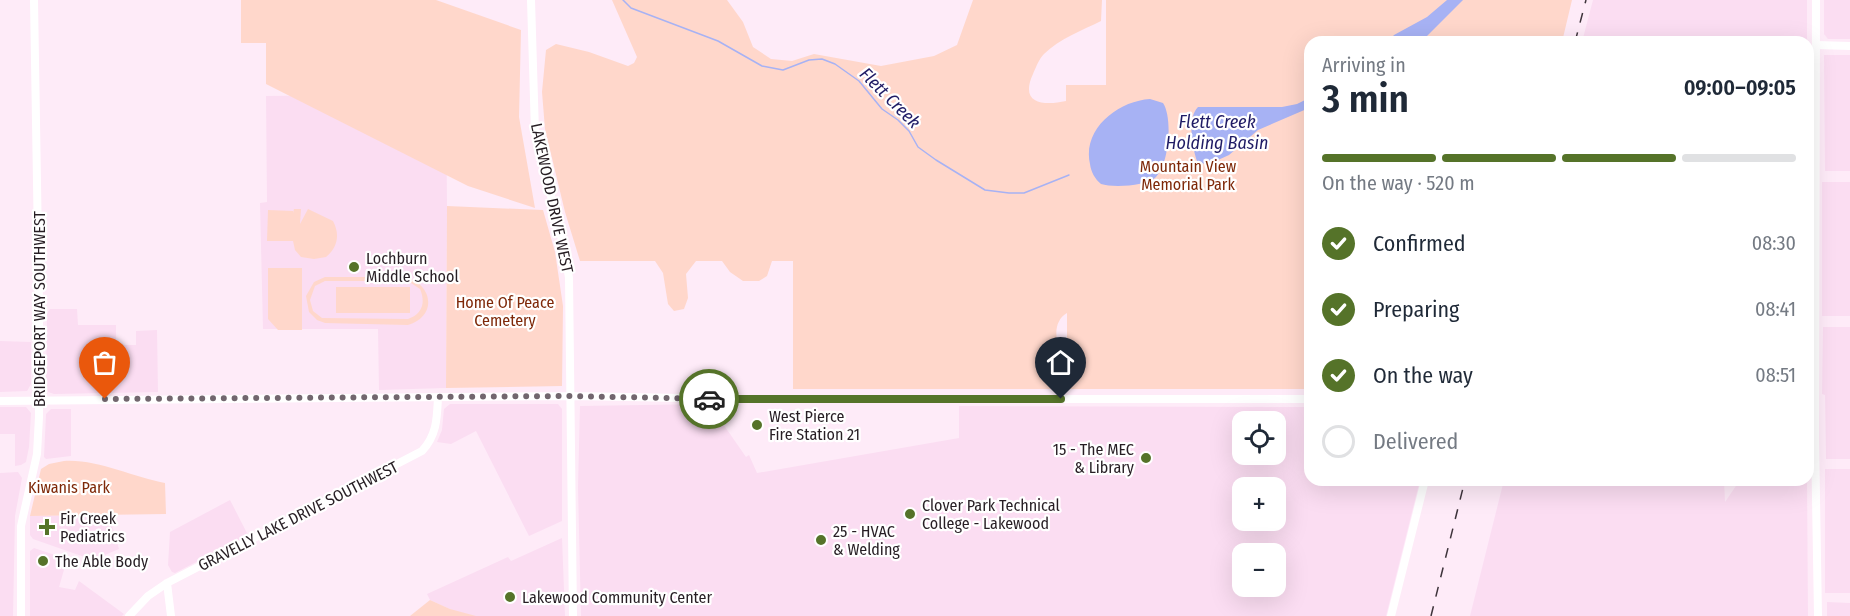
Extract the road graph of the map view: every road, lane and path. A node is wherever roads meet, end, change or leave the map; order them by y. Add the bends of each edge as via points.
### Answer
1 (34, 0) edge
2 (531, 0) edge
3 (1816, 0) edge
4 (1816, 45) junction
5 (1850, 46) edge
6 (1816, 345) junction
7 (1814, 350) edge
8 (1814, 359) edge
9 (572, 396) junction
10 (438, 397) junction
11 (1304, 399) edge
12 (39, 400) junction
13 (0, 401) edge
14 (1424, 486) edge
15 (1813, 486) edge
16 (167, 583) junction
17 (21, 616) edge
18 (129, 616) edge
19 (171, 616) edge
20 (573, 616) edge
21 (1391, 616) edge
22 (1818, 616) edge

1 - 12 main road, BRIDGEPORT WAY SOUTHWEST
2 - 9 main road, LAKEWOOD DRIVE WEST via 535,132 569,278
3 - 4 main road
4 - 5 main road
4 - 6 main road
6 - 7 main road
6 - 8 main road
9 - 10 main road
9 - 11 main road
9 - 20 main road, LAKEWOOD DRIVE WEST
10 - 12 main road
10 - 16 main road, GRAVELLY LAKE DRIVE SOUTHWEST via 436,428 422,451
12 - 13 main road
12 - 17 main road, BRIDGEPORT WAY SOUTHWEST via 38,446 21,526
14 - 21 main road
15 - 22 main road
16 - 18 main road, GRAVELLY LAKE DRIVE SOUTHWEST
16 - 19 main road

